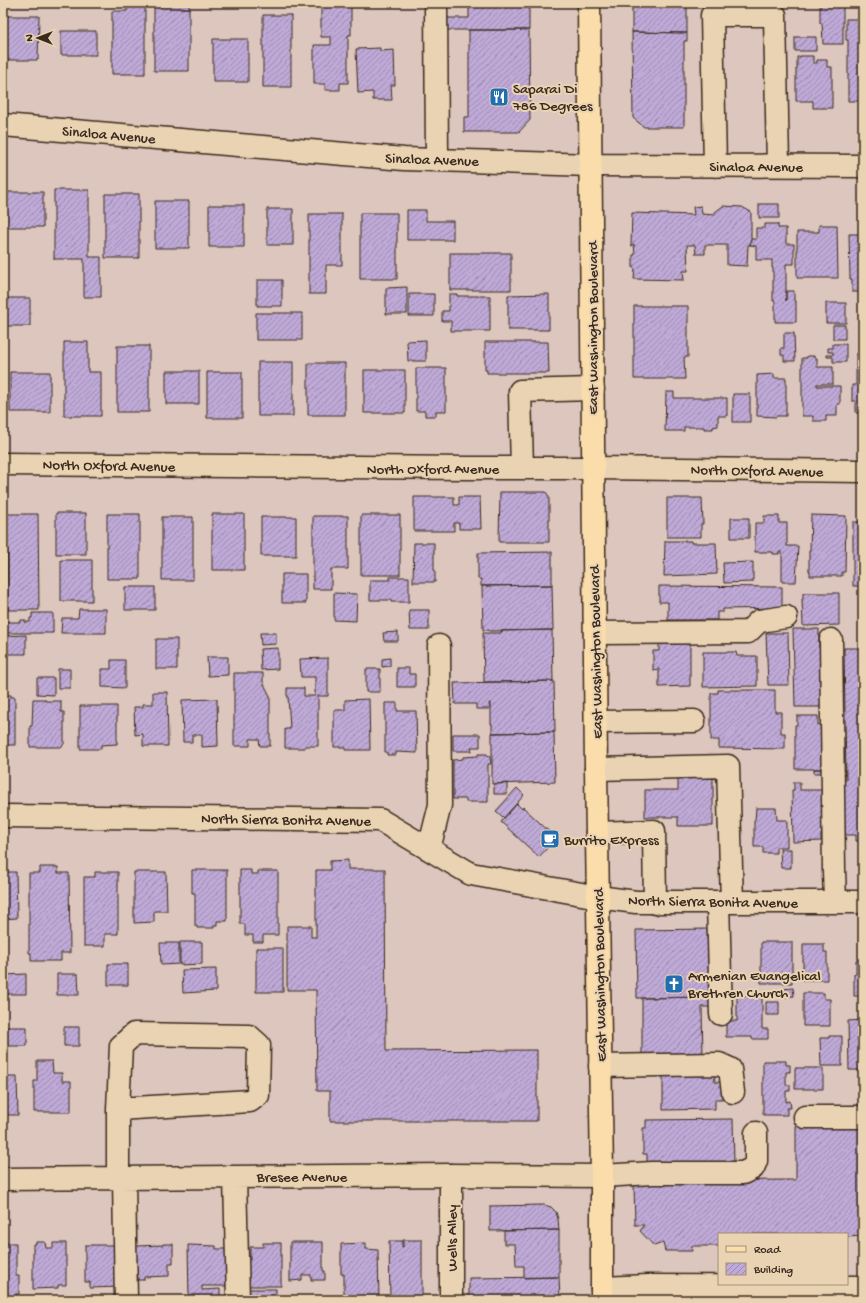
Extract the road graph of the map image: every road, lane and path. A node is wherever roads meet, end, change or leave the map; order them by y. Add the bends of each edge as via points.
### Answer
1 (436, 3) edge
2 (589, 3) edge
3 (3, 125) edge
4 (437, 159) junction
5 (591, 164) junction
6 (778, 165) junction
7 (715, 166) junction
8 (863, 166) edge
9 (593, 388) junction
10 (3, 464) edge
11 (522, 468) junction
12 (593, 468) junction
13 (863, 471) edge
14 (786, 618) dead end
15 (595, 633) junction
16 (831, 640) dead end
17 (438, 646) dead end
18 (694, 721) dead end
19 (596, 722) junction
20 (596, 769) junction
21 (3, 816) edge
22 (597, 833) junction
23 (429, 849) junction
24 (598, 896) junction
25 (725, 902) junction
26 (835, 902) junction
27 (863, 902) edge
28 (655, 903) junction
29 (721, 1014) dead end
30 (600, 1066) junction
31 (733, 1092) dead end
32 (118, 1109) junction
33 (805, 1116) dead end
34 (863, 1117) edge
35 (756, 1132) dead end
36 (451, 1175) junction
37 (602, 1176) junction
38 (235, 1177) junction
39 (121, 1178) junction
40 (3, 1179) edge
41 (855, 1291) edge
42 (602, 1294) edge
43 (819, 1294) edge
44 (126, 1300) edge
45 (238, 1300) edge
46 (451, 1300) edge

1 - 4 street
2 - 5 main road, East Washington Boulevard
3 - 4 street, Sinaloa Avenue via 404,159
4 - 5 street, Sinaloa Avenue
5 - 7 street, Sinaloa Avenue
5 - 9 main road, East Washington Boulevard
6 - 7 street, Sinaloa Avenue
6 - 7 street via 775,14 712,15
6 - 8 street, Sinaloa Avenue
9 - 11 street via 520,391
9 - 12 main road, East Washington Boulevard
10 - 11 street, North Oxford Avenue
11 - 12 street, North Oxford Avenue
12 - 13 street, North Oxford Avenue
12 - 15 main road, East Washington Boulevard
14 - 15 street via 760,622 748,632
15 - 19 main road, East Washington Boulevard
16 - 26 street
17 - 23 street via 440,805
18 - 19 street
19 - 20 main road, East Washington Boulevard
20 - 22 main road, East Washington Boulevard
20 - 25 street via 728,766
21 - 23 street, North Sierra Bonita Avenue via 380,820
22 - 24 main road, East Washington Boulevard
22 - 28 street via 654,831
23 - 24 street, North Sierra Bonita Avenue via 471,874
24 - 28 street, North Sierra Bonita Avenue
24 - 30 main road, East Washington Boulevard
25 - 26 street, North Sierra Bonita Avenue
25 - 28 street, North Sierra Bonita Avenue
25 - 29 street
26 - 27 street, North Sierra Bonita Avenue
30 - 31 street via 719,1064 730,1069
30 - 37 main road, East Washington Boulevard
32 - 32 street via 250,1102 258,1095 259,1045 248,1036 134,1034 121,1046
32 - 39 street
33 - 34 street
35 - 37 street, Bresee Avenue via 756,1161 753,1168 743,1173
36 - 37 street, Bresee Avenue
36 - 38 street, Bresee Avenue
36 - 46 street, Wells Alley
37 - 42 main road, East Washington Boulevard
38 - 39 street, Bresee Avenue
38 - 45 street
39 - 40 street, Bresee Avenue
39 - 44 street
41 - 43 street
42 - 43 street via 648,1286

